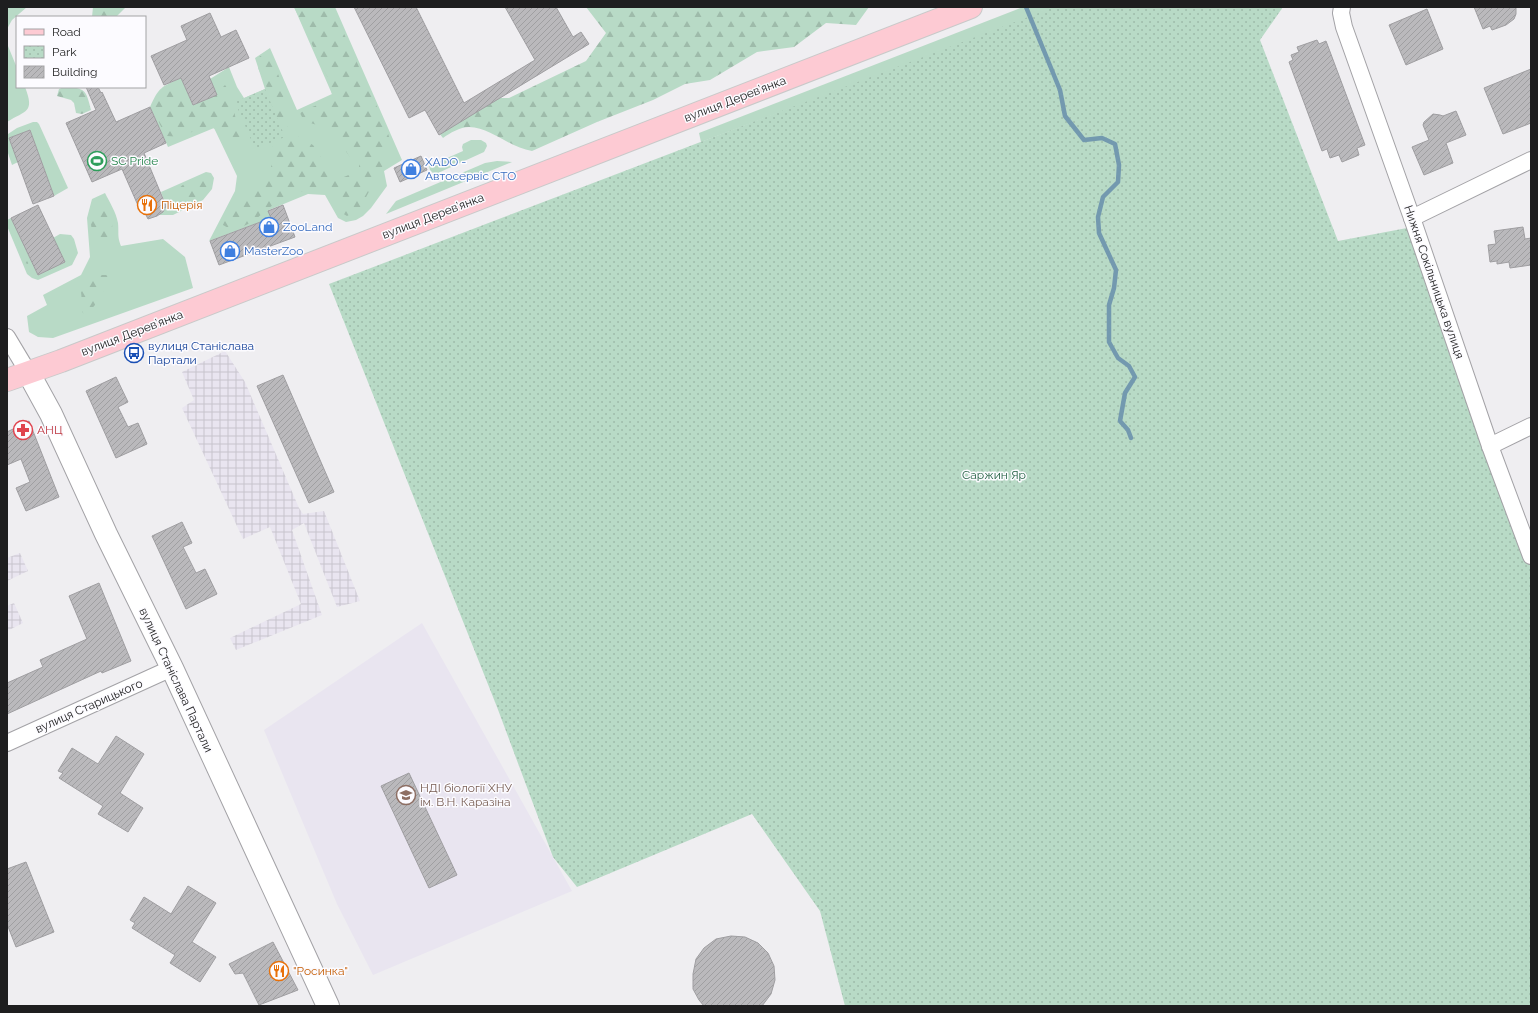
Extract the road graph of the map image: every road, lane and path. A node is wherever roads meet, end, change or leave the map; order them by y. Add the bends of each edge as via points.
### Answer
1 (971, 7) edge
2 (1342, 7) edge
3 (1531, 160) edge
4 (1412, 218) junction
5 (7, 337) edge
6 (28, 372) junction
7 (7, 380) edge
8 (1531, 426) edge
9 (1490, 446) junction
10 (1531, 556) edge
11 (172, 668) junction
12 (7, 743) edge
13 (328, 1006) edge

1 - 6 main road, вулиця Дерев’янка
2 - 4 street, Нижня Сокільницька вулиця via 1344,27
3 - 4 street
4 - 9 street, Нижня Сокільницька вулиця
5 - 6 street, вулиця Станіслава Партали
6 - 7 main road, вулиця Дерев’янка
6 - 11 street, вулиця Станіслава Партали via 51,414
8 - 9 street
9 - 10 street, Нижня Сокільницька вулиця
11 - 12 street, вулиця Старицького
11 - 13 street, вулиця Станіслава Партали

